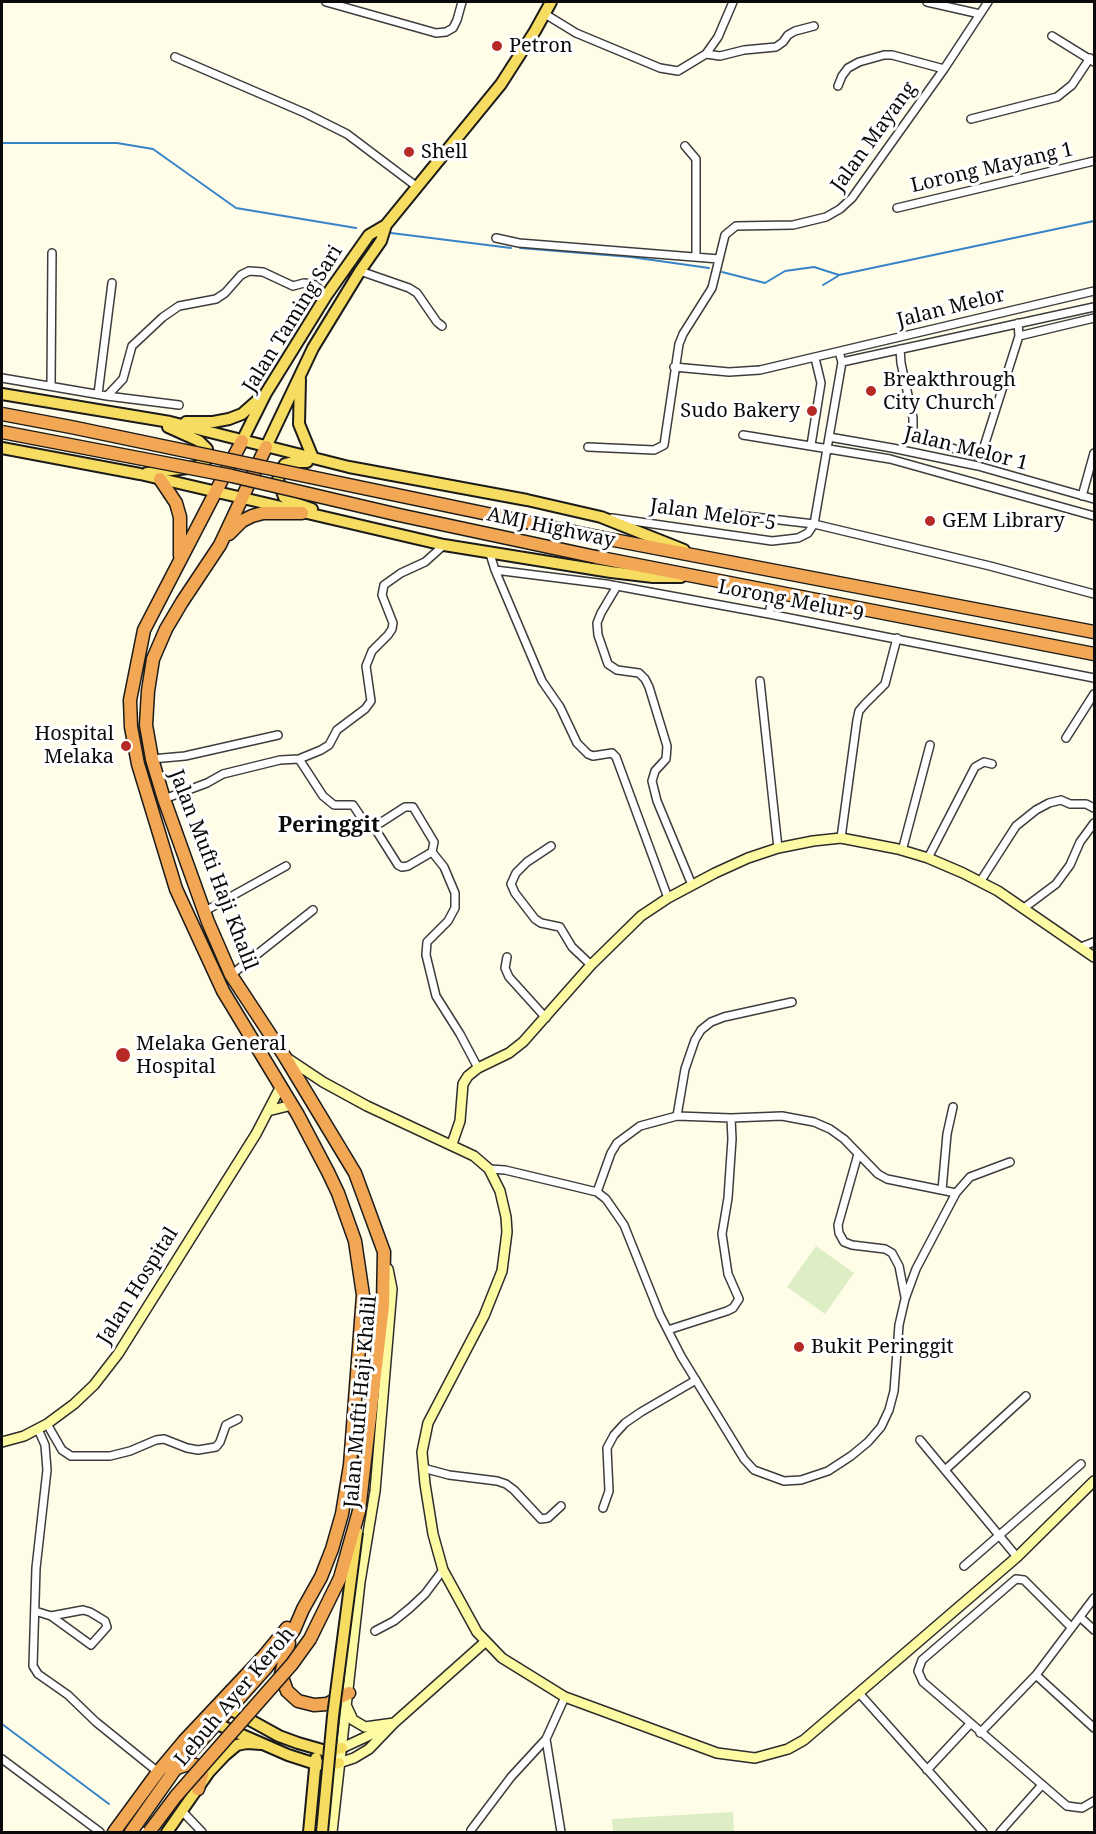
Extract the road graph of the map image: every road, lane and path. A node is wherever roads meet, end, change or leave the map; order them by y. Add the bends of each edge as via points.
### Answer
1 (326, 2) edge
2 (462, 2) edge
3 (551, 2) edge
4 (733, 2) edge
5 (927, 2) edge
6 (988, 2) edge
7 (545, 14) junction
8 (980, 14) junction
9 (814, 26) dead end
10 (1052, 36) dead end
11 (706, 54) junction
12 (175, 57) dead end
13 (1092, 60) edge
14 (944, 69) junction
15 (838, 86) dead end
16 (971, 119) dead end
17 (685, 146) dead end
18 (1095, 161) edge
19 (416, 186) junction
20 (897, 208) dead end
21 (386, 225) junction
22 (496, 238) dead end
23 (52, 253) dead end
24 (696, 257) junction
25 (719, 259) junction
26 (360, 272) junction
27 (112, 283) dead end
28 (1095, 291) edge
29 (326, 296) junction
30 (1095, 307) edge
31 (1095, 318) edge
32 (964, 322) junction
33 (1018, 323) junction
34 (442, 326) dead end
35 (967, 334) junction
36 (1019, 336) junction
37 (900, 349) junction
38 (839, 352) junction
39 (816, 358) junction
40 (842, 362) junction
41 (674, 367) junction
42 (300, 373) junction
43 (2, 378) edge
44 (51, 385) junction
45 (266, 393) junction
46 (2, 394) edge
47 (98, 394) junction
48 (107, 396) junction
49 (179, 405) dead end
50 (2, 414) edge
51 (152, 419) junction
52 (170, 422) junction
53 (2, 432) edge
54 (743, 435) dead end
55 (829, 437) junction
56 (242, 441) junction
57 (811, 445) junction
58 (266, 447) junction
59 (588, 447) dead end
60 (2, 448) edge
61 (827, 448) junction
62 (1095, 453) edge
63 (981, 457) junction
64 (313, 458) junction
65 (978, 466) junction
66 (349, 467) junction
67 (140, 474) junction
68 (1014, 478) junction
69 (160, 479) junction
70 (1010, 492) junction
71 (215, 493) junction
72 (1082, 495) junction
73 (243, 499) junction
74 (1095, 499) edge
75 (302, 513) junction
76 (728, 514) dead end
77 (1095, 516) edge
78 (601, 517) junction
79 (814, 524) junction
80 (360, 526) junction
81 (220, 545) junction
82 (444, 545) junction
83 (490, 554) junction
84 (180, 557) junction
85 (709, 560) junction
86 (495, 570) junction
87 (610, 572) junction
88 (693, 577) junction
89 (606, 584) junction
90 (617, 586) junction
91 (773, 593) junction
92 (1095, 594) edge
93 (769, 614) junction
94 (1095, 632) edge
95 (897, 638) junction
96 (1095, 654) edge
97 (1095, 678) edge
98 (760, 681) dead end
99 (1095, 694) edge
100 (278, 735) dead end
101 (1066, 738) dead end
102 (930, 745) dead end
103 (152, 759) junction
104 (299, 759) junction
105 (992, 764) dead end
106 (164, 799) junction
107 (1095, 808) edge
108 (1095, 823) edge
109 (374, 827) junction
110 (841, 838) junction
111 (551, 846) dead end
112 (778, 848) junction
113 (902, 851) junction
114 (432, 852) junction
115 (928, 858) junction
116 (286, 866) dead end
117 (980, 882) junction
118 (692, 885) junction
119 (668, 898) junction
120 (1024, 909) junction
121 (313, 910) dead end
122 (205, 911) junction
123 (1095, 942) edge
124 (1082, 947) junction
125 (507, 957) dead end
126 (1095, 957) edge
127 (591, 965) junction
128 (231, 975) junction
129 (792, 1002) dead end
130 (546, 1018) junction
131 (285, 1057) junction
132 (478, 1068) junction
133 (281, 1086) junction
134 (292, 1105) junction
135 (953, 1107) dead end
136 (268, 1111) junction
137 (676, 1116) junction
138 (731, 1118) junction
139 (452, 1144) junction
140 (858, 1154) junction
141 (1010, 1162) dead end
142 (489, 1170) junction
143 (942, 1190) junction
144 (597, 1192) junction
145 (956, 1193) junction
146 (384, 1252) junction
147 (905, 1299) junction
148 (668, 1330) junction
149 (696, 1380) junction
150 (1026, 1396) dead end
151 (238, 1419) dead end
152 (43, 1427) junction
153 (920, 1440) dead end
154 (2, 1442) edge
155 (1081, 1464) dead end
156 (423, 1468) junction
157 (945, 1470) junction
158 (1095, 1481) edge
159 (561, 1506) dead end
160 (603, 1508) dead end
161 (359, 1511) junction
162 (1000, 1535) junction
163 (1017, 1557) junction
164 (964, 1566) dead end
165 (443, 1570) junction
166 (1095, 1598) edge
167 (303, 1609) junction
168 (35, 1611) junction
169 (51, 1616) junction
170 (1080, 1617) junction
171 (1071, 1627) junction
172 (294, 1630) junction
173 (1095, 1630) edge
174 (375, 1631) dead end
175 (485, 1642) junction
176 (1036, 1675) junction
177 (859, 1693) junction
178 (565, 1697) junction
179 (348, 1700) junction
180 (230, 1710) junction
181 (394, 1723) junction
182 (217, 1724) junction
183 (970, 1724) junction
184 (1095, 1728) edge
185 (980, 1733) junction
186 (546, 1739) junction
187 (261, 1744) junction
188 (342, 1748) junction
189 (317, 1749) junction
190 (2, 1759) edge
191 (339, 1763) junction
192 (316, 1764) junction
193 (927, 1770) junction
194 (174, 1771) junction
195 (158, 1772) junction
196 (1041, 1786) junction
197 (198, 1789) junction
198 (1095, 1801) edge
199 (182, 1810) junction
200 (471, 1830) dead end
201 (100, 1833) edge
202 (114, 1833) edge
203 (131, 1833) edge
204 (150, 1833) edge
205 (167, 1833) edge
206 (202, 1833) edge
207 (309, 1833) edge
208 (322, 1833) edge
209 (332, 1833) edge
210 (561, 1833) edge
211 (983, 1833) edge
212 (1000, 1833) edge

1 - 2 street via 436,33 453,28
3 - 7 main road, Jalan Taming Sari
4 - 11 street
5 - 8 street
6 - 8 street, Jalan Mayang
7 - 11 street via 576,33 660,68 678,70
7 - 19 main road, Jalan Taming Sari via 501,84
8 - 14 street, Jalan Mayang
9 - 11 street via 795,31 776,47 720,56
10 - 13 street
12 - 19 street via 346,134
13 - 16 street via 1057,97
14 - 15 street via 884,55 848,68
14 - 25 street, Jalan Mayang via 852,198 840,209 826,217 793,225 736,226 725,235
17 - 24 street via 696,159
18 - 20 street, Lorong Mayang 1
19 - 21 main road, Jalan Taming Sari
21 - 26 main road, Jalan Taming Sari via 381,241
21 - 29 main road, Jalan Taming Sari via 369,235
22 - 24 street
23 - 44 street
24 - 25 street
25 - 41 street, Jalan Mayang via 712,288 682,334
26 - 34 street via 410,288
26 - 42 main road, Jalan Taming Sari
27 - 47 street
28 - 32 street, Jalan Melor
29 - 45 main road, Jalan Taming Sari
29 - 48 street via 315,285 293,286 263,272 249,271 216,299 179,306 163,317 132,346 123,379
30 - 33 street, Jalan Melor
31 - 36 street
32 - 35 street
32 - 38 street, Jalan Melor
33 - 35 street, Jalan Melor
33 - 36 street
35 - 37 street, Jalan Melor
36 - 63 street
37 - 40 street, Jalan Melor
37 - 63 street via 913,436
38 - 39 street, Jalan Melor
38 - 40 street
39 - 41 street, Jalan Melor via 745,372
39 - 57 street via 821,382
40 - 55 street
41 - 59 street, Jalan Mayang via 664,445 654,450
42 - 58 main road, Jalan Taming Sari
42 - 64 main road via 299,424
43 - 44 street
44 - 47 street
45 - 52 main road via 242,414 229,419
45 - 56 main road, Jalan Taming Sari
46 - 51 main road
47 - 48 street
48 - 49 street
50 - 85 highway, AMJ Highway, bridge
51 - 52 main road
51 - 67 main road via 199,441 207,449 208,458 196,467
52 - 56 main road
53 - 88 highway, AMJ Highway, bridge via 232,476
54 - 57 street
55 - 61 street
55 - 65 street, Jalan Melor 1
56 - 58 main road
56 - 71 highway, Jalan Mufti Haji Khalil
57 - 61 street
58 - 64 main road
58 - 73 highway, Jalan Mufti Haji Khalil
60 - 67 main road
61 - 70 street via 890,459
61 - 79 street
62 - 72 street
63 - 65 street
64 - 66 main road
65 - 68 street, Jalan Melor 1
66 - 78 main road
66 - 80 main road via 293,462 285,464 278,480 284,497 292,502
67 - 69 main road
68 - 70 street
68 - 72 street, Jalan Melor 1
69 - 71 main road
69 - 84 highway via 180,517
70 - 77 street
71 - 73 main road
71 - 84 highway, Jalan Mufti Haji Khalil
72 - 74 street, Jalan Melor 1
73 - 75 main road
73 - 81 highway, Jalan Mufti Haji Khalil
75 - 80 main road
75 - 81 highway via 252,516 236,526
76 - 79 street
78 - 79 street, Jalan Melor 5 via 772,541 798,538
78 - 85 main road
79 - 92 street
80 - 82 main road
81 - 103 highway, Jalan Mufti Haji Khalil via 166,629 153,659 146,725
82 - 83 main road
82 - 104 street via 425,562 384,585 382,595 393,623 366,666 371,701 337,730 328,745
83 - 86 street
83 - 87 main road
84 - 133 highway, Jalan Mufti Haji Khalil via 144,630 130,700 134,746 177,889 224,991
85 - 94 highway, AMJ Highway
86 - 89 street, Lorong Melur 9
86 - 119 street via 542,681 582,749 593,756 612,753 616,757
87 - 88 main road
87 - 89 street
88 - 91 highway, AMJ Highway
89 - 90 street, Lorong Melur 9
90 - 93 street, Lorong Melur 9
90 - 118 street via 601,613 598,635 608,664 617,670 639,673 649,687 667,746 666,759 652,780
91 - 93 street
91 - 96 highway, AMJ Highway
93 - 95 street, Lorong Melur 9
95 - 97 street, Lorong Melur 9
95 - 110 street via 885,684 865,704 857,720
98 - 112 street
99 - 101 street
100 - 103 street via 185,756
102 - 113 street
103 - 106 highway, Jalan Mufti Haji Khalil
104 - 106 street via 246,767
104 - 109 street via 323,796 334,805 353,806 365,823
105 - 115 street via 984,762 975,767
106 - 122 highway, Jalan Mufti Haji Khalil
107 - 117 street via 1061,800 1036,810 1016,826
108 - 120 street via 1056,884
109 - 114 street via 402,867
109 - 114 street via 405,807 413,807 434,842
110 - 112 street
110 - 113 street
111 - 127 street via 527,862 511,884 535,919 560,927 572,947
112 - 118 street
113 - 115 street
114 - 132 street via 449,877 456,901 453,914 427,942 428,963 436,996
115 - 117 street
116 - 122 street
117 - 120 street
118 - 119 street
119 - 127 street via 641,916
120 - 124 street
121 - 128 street
122 - 128 highway, Jalan Mufti Haji Khalil
123 - 124 street
124 - 126 street
125 - 130 street via 505,968 509,977
127 - 130 street
128 - 131 highway, Jalan Mufti Haji Khalil
129 - 137 street via 730,1015 701,1030 685,1069
130 - 132 street via 517,1047
131 - 139 street via 367,1106
131 - 146 highway, Jalan Mufti Haji Khalil via 355,1173
132 - 139 street via 463,1084 460,1121
133 - 134 highway, Jalan Mufti Haji Khalil
133 - 136 street, Jalan Hospital
134 - 136 street
134 - 167 highway, Jalan Mufti Haji Khalil via 338,1193 355,1240 363,1295 350,1465 342,1515 321,1576
135 - 143 street
136 - 152 street, Jalan Hospital via 118,1354 94,1385
137 - 138 street
137 - 144 street via 640,1126 617,1143
138 - 140 street via 782,1116 814,1122 837,1134
138 - 148 street via 728,1197 722,1234 728,1274 739,1299 727,1311
139 - 142 street
140 - 143 street via 886,1179
140 - 147 street via 839,1233 844,1242 892,1253 899,1266
141 - 145 street via 970,1178
142 - 144 street via 506,1170
142 - 156 street via 500,1191 506,1217 504,1259 484,1316 431,1416 423,1445
143 - 145 street
144 - 148 street via 624,1225
145 - 147 street via 916,1269
146 - 161 highway, Lebuh Ayer Keroh via 383,1306
146 - 179 street, Jalan Mufti Haji Khalil via 392,1289 389,1335 375,1491 360,1582
147 - 149 street via 890,1410 868,1442 828,1470 801,1480 784,1481 754,1470
148 - 149 street
149 - 160 street via 641,1412 614,1435 607,1448 609,1491
150 - 157 street
151 - 152 street via 226,1425 216,1447 198,1450 165,1439 110,1456 71,1456
152 - 154 street, Jalan Hospital
152 - 168 street via 47,1470
153 - 157 street
155 - 162 street
156 - 159 street via 506,1484 541,1519
156 - 165 street
157 - 162 street
158 - 163 street
161 - 204 highway, Lebuh Ayer Keroh, bridge via 340,1578 310,1639 176,1796
161 - 208 main road, bridge
162 - 163 street
162 - 164 street
163 - 177 street
165 - 174 street via 411,1608
165 - 175 street
166 - 170 street
167 - 172 highway
167 - 195 highway, Lebuh Ayer Keroh
168 - 169 street
168 - 195 street via 33,1666 38,1674
169 - 169 street via 91,1645 107,1627 105,1621 83,1610
170 - 171 street
170 - 173 street
171 - 176 street
171 - 183 street via 1024,1580 1016,1579 922,1660 918,1671 923,1682
172 - 179 highway via 281,1674 287,1691 298,1701 314,1706
172 - 180 highway
175 - 178 street via 502,1658
175 - 181 street
176 - 184 street
176 - 185 street
177 - 178 street via 804,1740 754,1758 717,1753
177 - 193 street
178 - 186 street
179 - 181 street via 349,1713 358,1724 365,1727
179 - 188 street, Jalan Mufti Haji Khalil
180 - 182 highway
180 - 189 main road via 279,1736
181 - 188 street
181 - 191 street via 369,1749
182 - 187 main road
182 - 194 highway
183 - 185 street
183 - 193 street
185 - 196 street
186 - 200 street
186 - 210 street
187 - 192 main road
187 - 197 main road via 237,1745
188 - 189 main road
188 - 191 street, Jalan Mufti Haji Khalil
189 - 192 main road
190 - 201 street
191 - 192 main road
191 - 209 street, Jalan Mufti Haji Khalil
192 - 207 main road
193 - 211 street
194 - 197 highway via 195,1765 202,1775
194 - 203 highway
195 - 202 highway, Lebuh Ayer Keroh
196 - 198 street via 1067,1806 1082,1808
196 - 212 street
197 - 199 main road
199 - 205 main road
199 - 206 street

